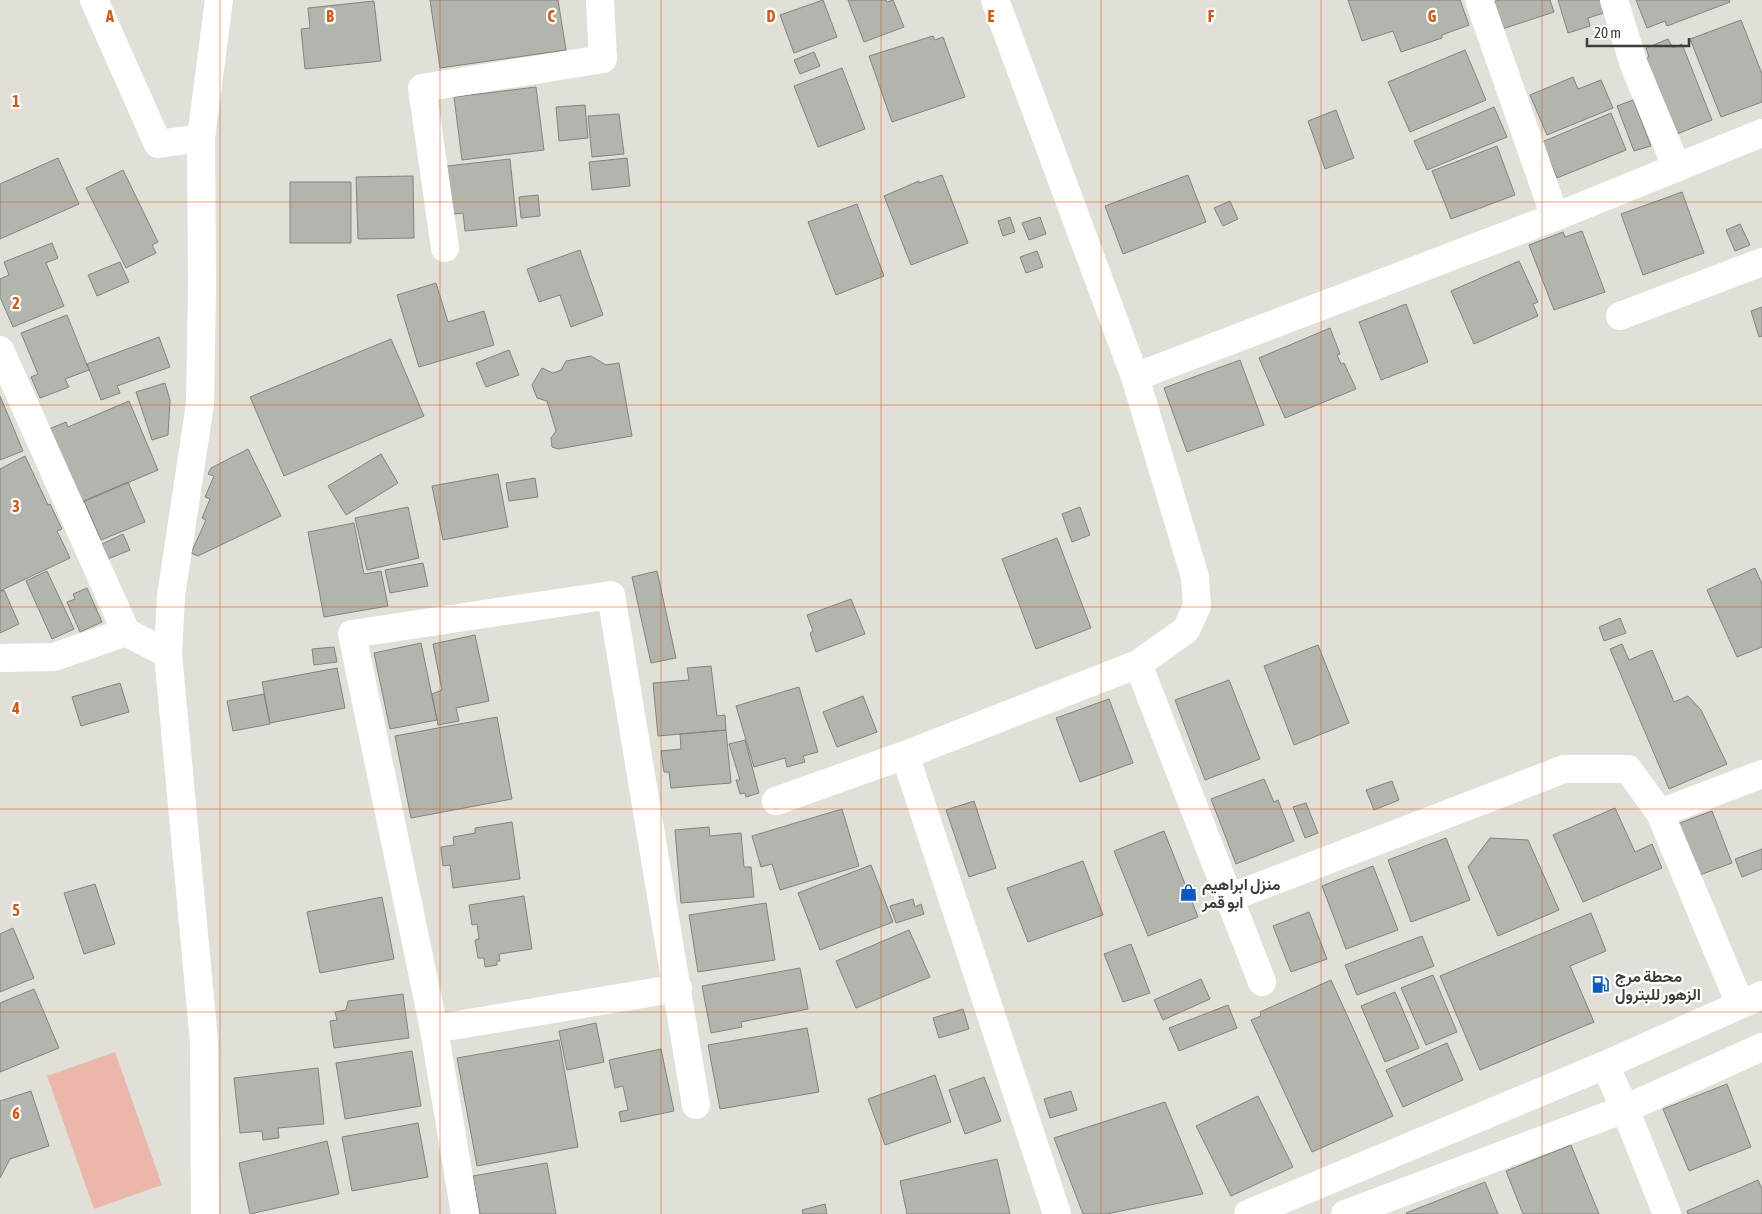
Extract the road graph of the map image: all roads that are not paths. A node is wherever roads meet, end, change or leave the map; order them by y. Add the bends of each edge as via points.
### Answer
1 (94, 0) edge
2 (219, 0) edge
3 (600, 0) edge
4 (995, 0) edge
5 (1479, 0) edge
6 (1614, 0) edge
7 (1762, 133) edge
8 (201, 138) junction
9 (1676, 168) junction
10 (1555, 218) junction
11 (445, 248) dead end
12 (1762, 262) edge
13 (1620, 316) dead end
14 (0, 350) edge
15 (1135, 377) junction
16 (126, 632) junction
17 (168, 654) junction
18 (0, 658) edge
19 (1138, 664) junction
20 (905, 754) junction
21 (1762, 774) edge
22 (776, 801) dead end
23 (1660, 813) junction
24 (1229, 898) junction
25 (1262, 982) dead end
26 (678, 988) junction
27 (1751, 1000) edge
28 (434, 1029) junction
29 (1762, 1047) edge
30 (1605, 1065) junction
31 (696, 1105) dead end
32 (1625, 1109) junction
33 (1378, 1208) edge
34 (205, 1214) edge
35 (466, 1214) edge
36 (1057, 1214) edge
37 (1248, 1214) edge
38 (1345, 1214) edge
39 (1667, 1214) edge

1 - 8 street via 158,144
2 - 8 street
3 - 11 street via 603,59 422,88
4 - 15 street
5 - 10 street
6 - 9 street via 1634,65
7 - 9 street
8 - 17 street via 200,404 170,596
9 - 10 street
10 - 15 street
12 - 13 street
14 - 16 street
15 - 19 street via 1195,577 1198,606 1186,630
16 - 17 street
16 - 18 street via 54,657
17 - 34 street via 204,1042
19 - 20 street
19 - 24 street
20 - 22 street
20 - 36 street
21 - 23 street
23 - 24 street via 1628,769 1564,769
23 - 27 street
24 - 25 street
26 - 28 street
26 - 28 street via 611,595 352,634
26 - 31 street
27 - 30 street
28 - 35 street
29 - 32 street
30 - 32 street
30 - 37 street
32 - 33 street
32 - 39 street
33 - 38 street

